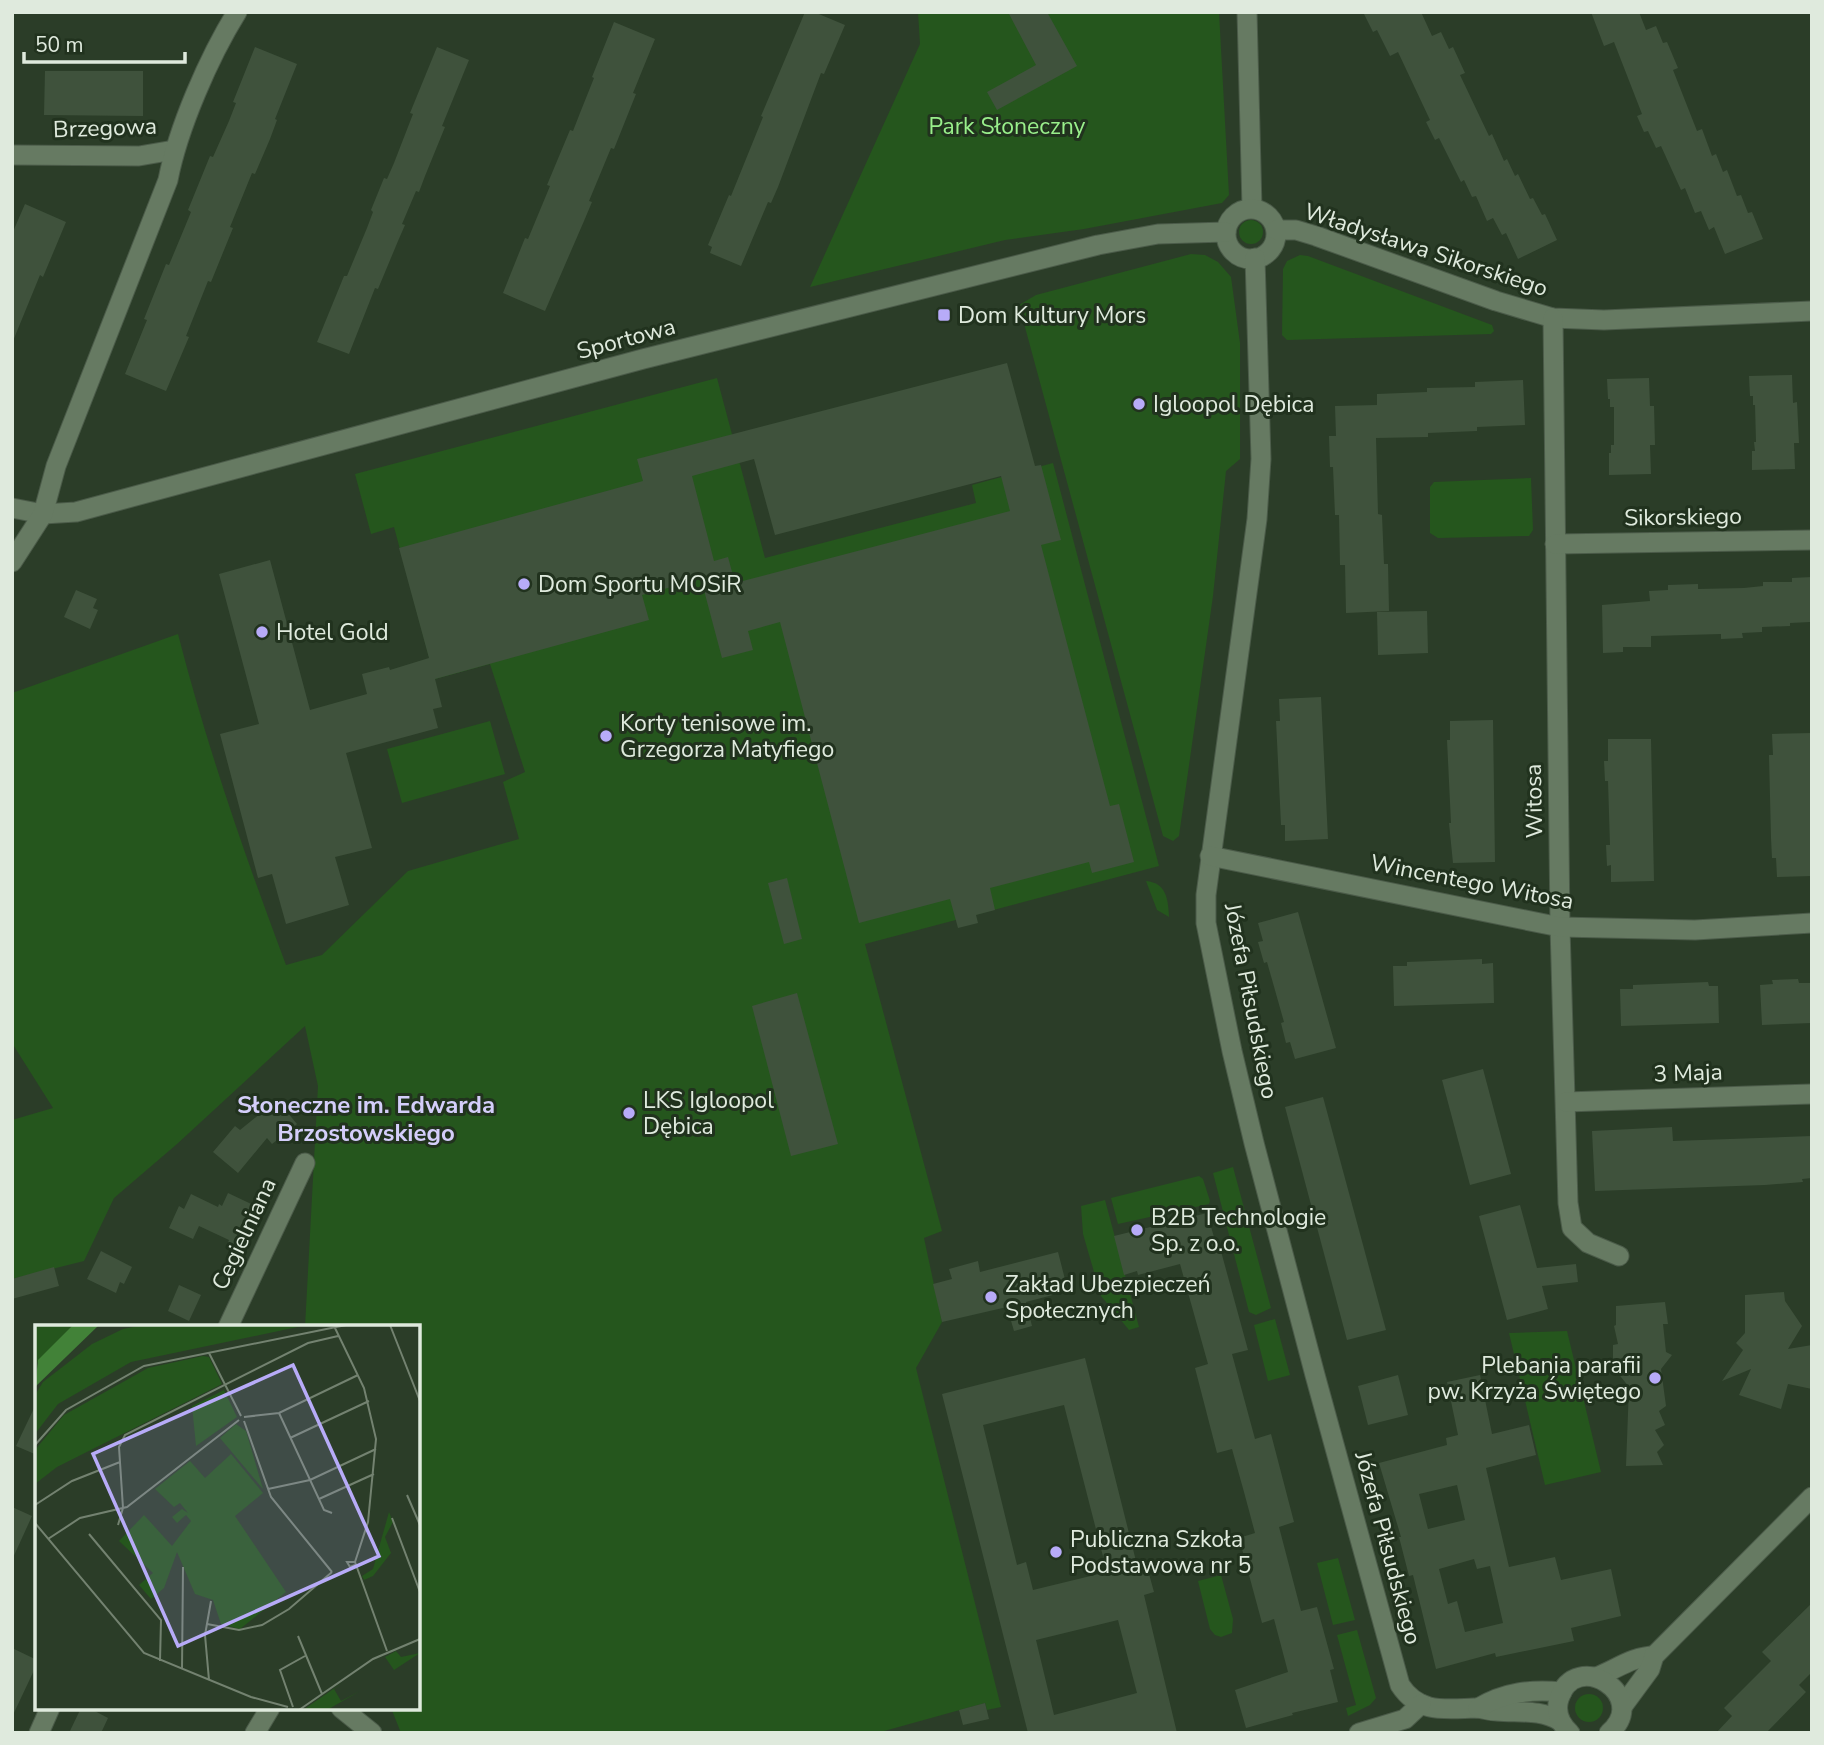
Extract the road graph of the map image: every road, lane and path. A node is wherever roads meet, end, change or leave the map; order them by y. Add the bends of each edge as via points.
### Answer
1 (236, 12) edge
2 (1247, 12) edge
3 (174, 150) junction
4 (12, 155) edge
5 (1252, 208) junction
6 (1276, 230) junction
7 (1226, 232) junction
8 (1255, 258) junction
9 (1812, 311) edge
10 (1553, 318) junction
11 (12, 509) edge
12 (43, 514) junction
13 (1812, 540) edge
14 (1556, 544) junction
15 (12, 562) edge
16 (1210, 856) junction
17 (1812, 923) edge
18 (1560, 927) junction
19 (1812, 1094) edge
20 (1566, 1102) junction
21 (304, 1163) dead end
22 (1619, 1256) dead end
23 (229, 1325) edge
24 (1812, 1497) edge
25 (1654, 1656) junction
26 (1595, 1677) junction
27 (1562, 1692) junction
28 (1421, 1704) junction
29 (1478, 1707) junction
30 (1622, 1707) junction
31 (49, 1710) edge
32 (269, 1710) edge
33 (343, 1710) edge
34 (1565, 1727) edge
35 (1613, 1731) edge
36 (39, 1733) edge
37 (255, 1733) edge
38 (372, 1733) edge
39 (1359, 1733) edge

1 - 3 street, Brzegowa
2 - 5 street
3 - 4 street, Brzegowa via 139,156
3 - 12 street via 169,180 56,466
5 - 6 street via 1268,215
5 - 7 street via 1237,212
6 - 8 street via 1274,245
6 - 10 street, Władysława Sikorskiego via 1316,236
7 - 8 street via 1234,252
7 - 12 street, Sportowa via 1158,234 1098,245 643,359 76,512
8 - 16 street, Józefa Piłsudskiego via 1261,459 1257,519
9 - 10 street, Władysława Sikorskiego
10 - 14 street, Witosa
11 - 12 street, Sportowa
12 - 15 street
13 - 14 street, Sikorskiego
14 - 18 street, Witosa
16 - 18 street, Wincentego Witosa
16 - 28 street, Józefa Piłsudskiego via 1206,923 1251,1130 1396,1671 1404,1691
17 - 18 street, Wincentego Witosa via 1695,930
18 - 20 street, Witosa
19 - 20 street, 3 Maja
20 - 22 street, Witosa via 1572,1228 1588,1243
21 - 23 street, Cegielniana
24 - 25 street
25 - 26 street via 1641,1656
25 - 30 street via 1650,1669
26 - 27 street via 1575,1680
26 - 30 street via 1614,1688
27 - 29 street via 1522,1691
27 - 34 street via 1558,1702
28 - 29 street via 1446,1711
28 - 39 street via 1405,1719
29 - 34 street via 1539,1713
30 - 35 street
31 - 36 street
32 - 37 street
33 - 38 street

